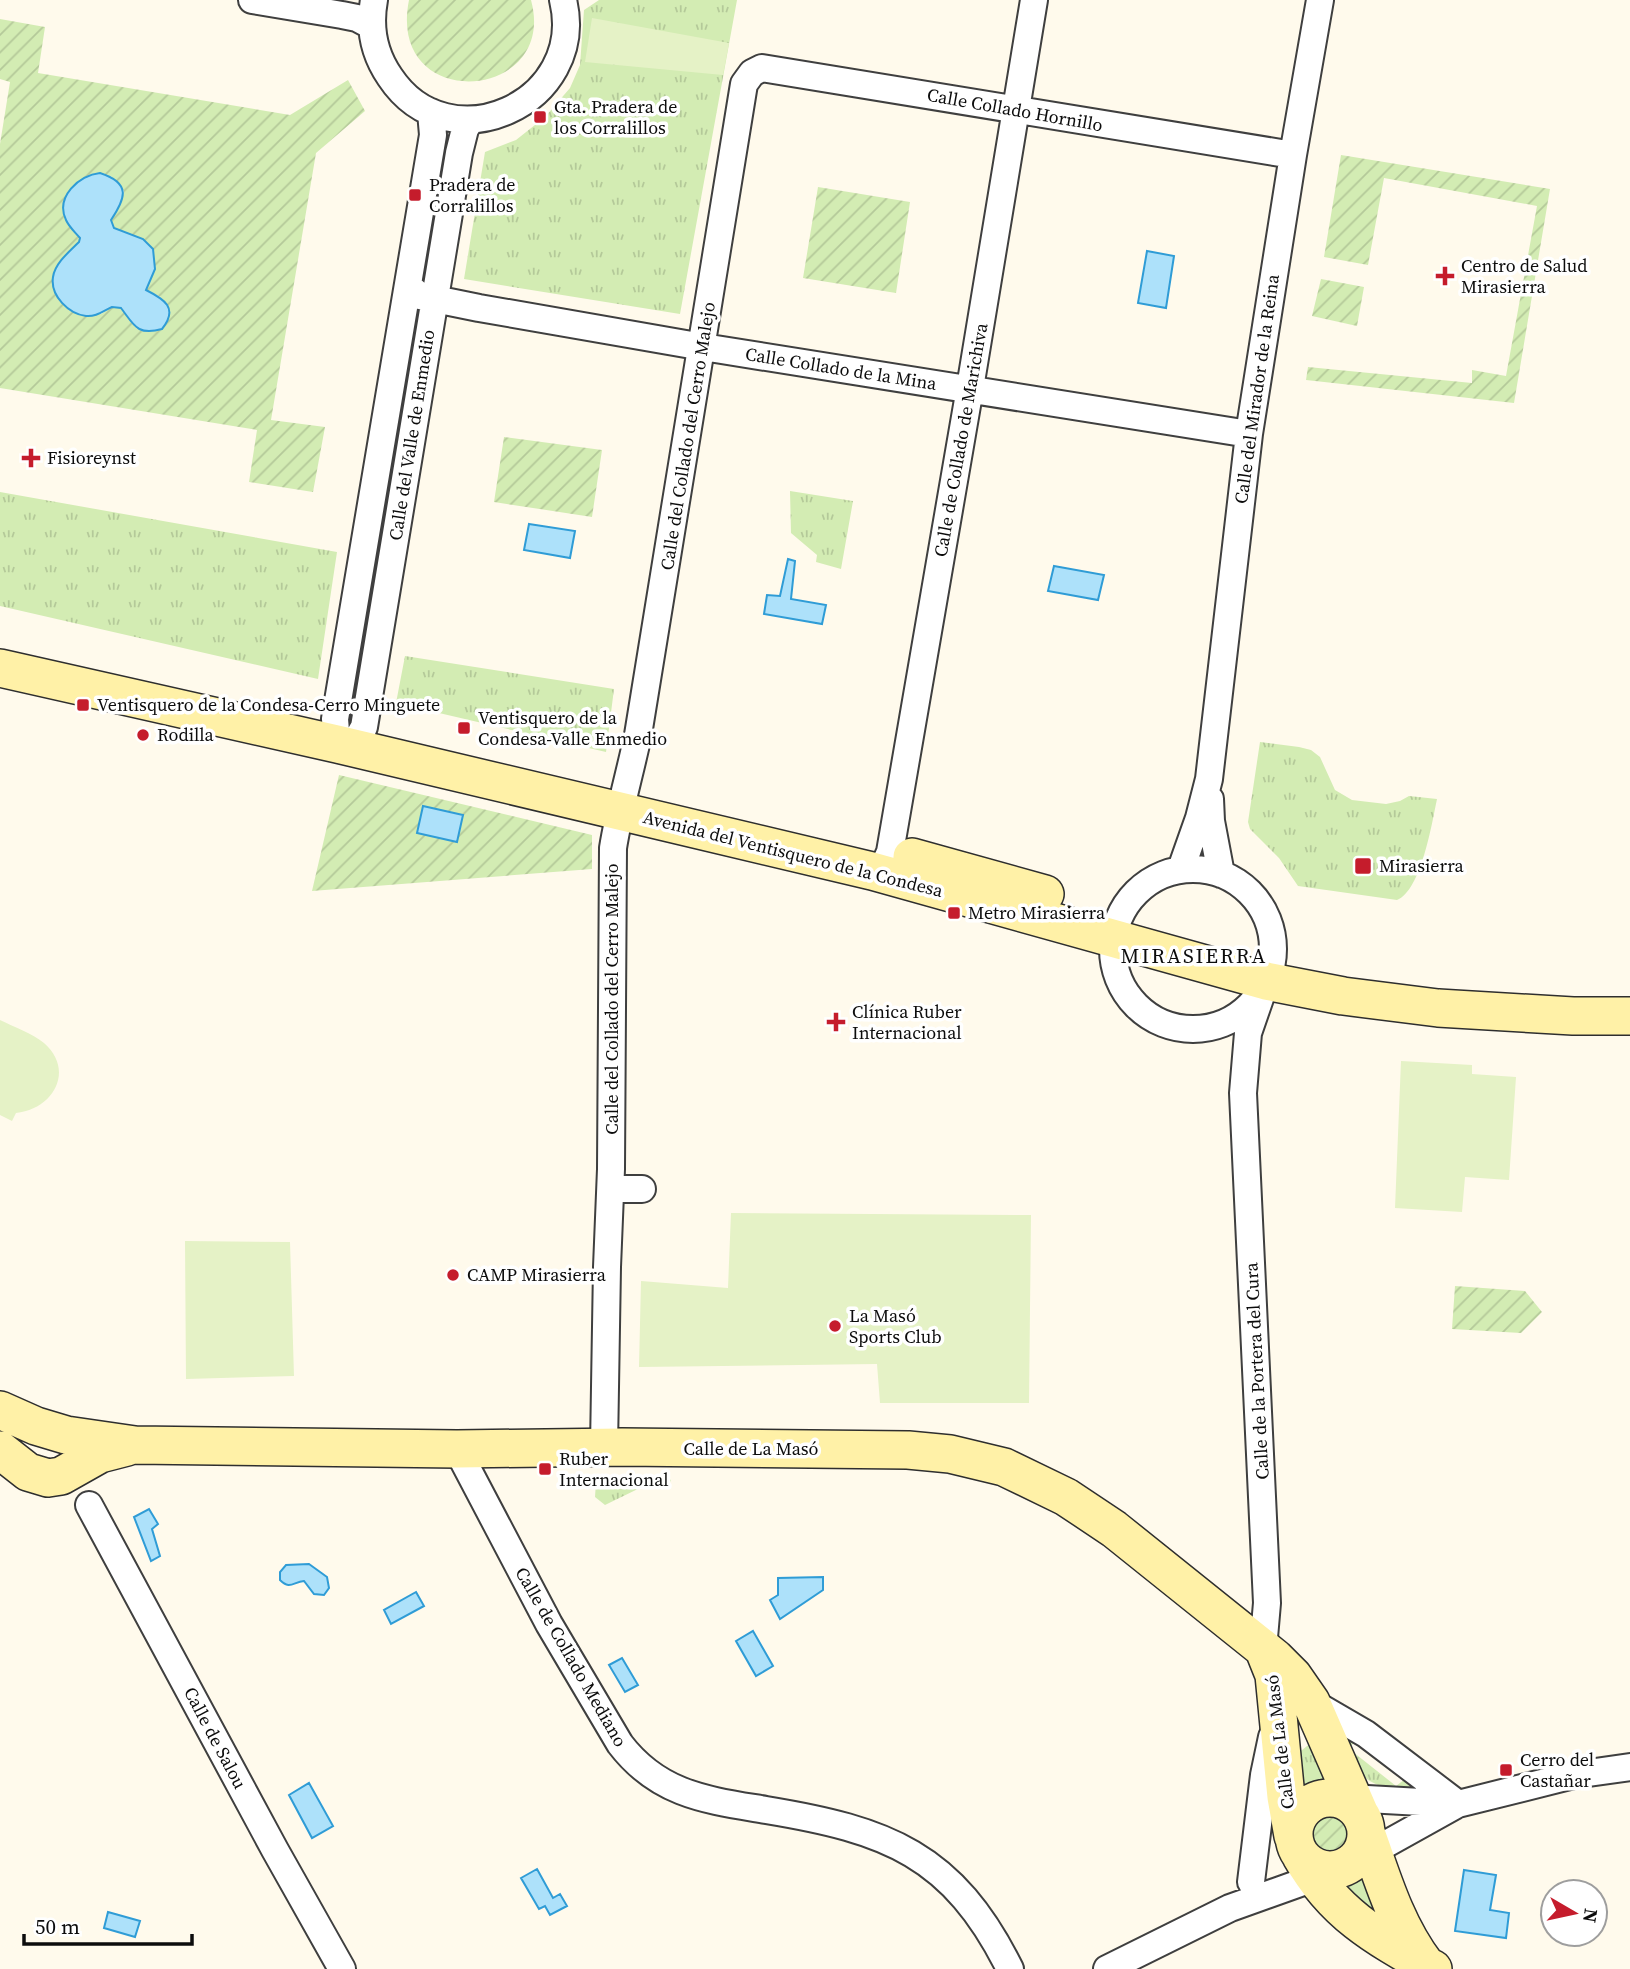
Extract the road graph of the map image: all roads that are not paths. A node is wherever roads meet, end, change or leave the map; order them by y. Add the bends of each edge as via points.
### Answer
1 (252, 0) edge
2 (563, 0) edge
3 (1034, 0) edge
4 (1320, 0) edge
5 (373, 13) edge
6 (744, 84) joint
7 (1014, 110) junction
8 (431, 112) junction
9 (470, 121) junction
10 (1293, 155) junction
11 (408, 286) junction
12 (435, 300) junction
13 (703, 347) junction
14 (970, 388) junction
15 (1248, 434) junction
16 (0, 644) edge
17 (0, 668) edge
18 (347, 734) junction
19 (1209, 779) junction
20 (623, 799) junction
21 (881, 862) junction
22 (1181, 869) junction
23 (1221, 874) junction
24 (1116, 927) junction
25 (1269, 969) junction
26 (1630, 992) edge
27 (1630, 1016) edge
28 (1209, 1028) junction
29 (1244, 1093) junction
30 (0, 1410) edge
31 (0, 1428) edge
32 (613, 1447) junction
33 (457, 1449) junction
34 (34, 1458) edge
35 (1263, 1649) junction
36 (1313, 1715) junction
37 (1630, 1767) edge
38 (1458, 1804) junction
39 (1410, 1829) junction
40 (1332, 1835) junction
41 (1386, 1888) junction
42 (1245, 1897) junction
43 (1349, 1916) junction
44 (1430, 1967) edge
45 (342, 1969) edge
46 (1010, 1969) edge
47 (1107, 1969) edge

1 - 5 street via 357,18
2 - 9 street via 566,32 562,51 544,85 510,111
3 - 7 street, Calle de Collado de Marichiva
4 - 10 street, Calle del Mirador de la Reina
5 - 8 street via 374,44 383,67 397,87
6 - 7 street, Calle Collado Hornillo via 762,68
6 - 13 street, Calle del Collado del Cerro Malejo
7 - 10 street, Calle Collado Hornillo
7 - 14 street, Calle de Collado de Marichiva
8 - 9 street
8 - 11 street, Calle del Valle de Enmedio via 433,135
9 - 12 street, Calle del Valle de Enmedio via 461,140
10 - 15 street, Calle del Mirador de la Reina
11 - 12 street, Calle Collado de la Mina
11 - 18 street, Calle del Valle de Enmedio
12 - 13 street, Calle Collado de la Mina
12 - 18 street, Calle del Valle de Enmedio
13 - 14 street, Calle Collado de la Mina
13 - 20 street, Calle del Collado del Cerro Malejo
14 - 15 street, Calle Collado de la Mina
14 - 21 street, Calle de Collado de Marichiva
15 - 19 street, Calle del Mirador de la Reina
16 - 18 main road, Avenida del Ventisquero de la Condesa
17 - 18 main road, Avenida del Ventisquero de la Condesa
18 - 20 main road, Avenida del Ventisquero de la Condesa
19 - 22 street, Calle del Mirador de la Reina
19 - 23 street, Calle del Mirador de la Reina
20 - 21 main road, Avenida del Ventisquero de la Condesa
20 - 32 street, Calle del Collado del Cerro Malejo via 612,863 625,1189 624,1268 614,1345
21 - 24 main road, Avenida del Ventisquero de la Condesa via 980,875
22 - 23 street
22 - 24 street via 1144,885
23 - 25 street via 1244,887 1261,906 1271,930
24 - 25 main road, Avenida del Ventisquero de la Condesa
24 - 28 street via 1112,957 1116,976 1137,1008 1171,1027
25 - 26 main road, Avenida del Ventisquero de la Condesa via 1515,990
25 - 27 main road, Avenida del Ventisquero de la Condesa via 1343,996 1438,1008
25 - 28 street via 1259,995 1237,1017
25 - 29 street, Calle de la Portera del Cura via 1248,1033
28 - 29 street, Calle de la Portera del Cura via 1230,1051
29 - 35 street, Calle de la Portera del Cura via 1267,1603
30 - 34 main road
31 - 34 street
32 - 33 main road, Calle de La Masó
32 - 35 main road, Calle de La Masó via 908,1450 1004,1467 1066,1497 1114,1528
33 - 34 main road, Calle de La Masó via 135,1445 100,1454
33 - 46 street, Calle de Collado Mediano via 549,1624 633,1760 676,1790 846,1826 919,1856 952,1883 984,1921
34 - 45 street, Calle de Salou via 89,1505
35 - 36 main road, Calle de La Masó via 1273,1675
36 - 38 street via 1366,1734
36 - 40 main road, Calle de La Masó
36 - 40 main road, Calle de La Masó via 1283,1761
36 - 42 street via 1264,1775
37 - 38 street via 1574,1775
38 - 39 street
38 - 40 street
39 - 40 street
39 - 41 street via 1389,1861
40 - 41 main road, Calle de La Masó
40 - 42 street
40 - 42 street
40 - 43 main road, Calle de La Masó
41 - 44 main road, Calle de La Masó via 1408,1937
42 - 43 street via 1298,1901
42 - 47 street
43 - 44 main road, Calle de La Masó via 1378,1939

